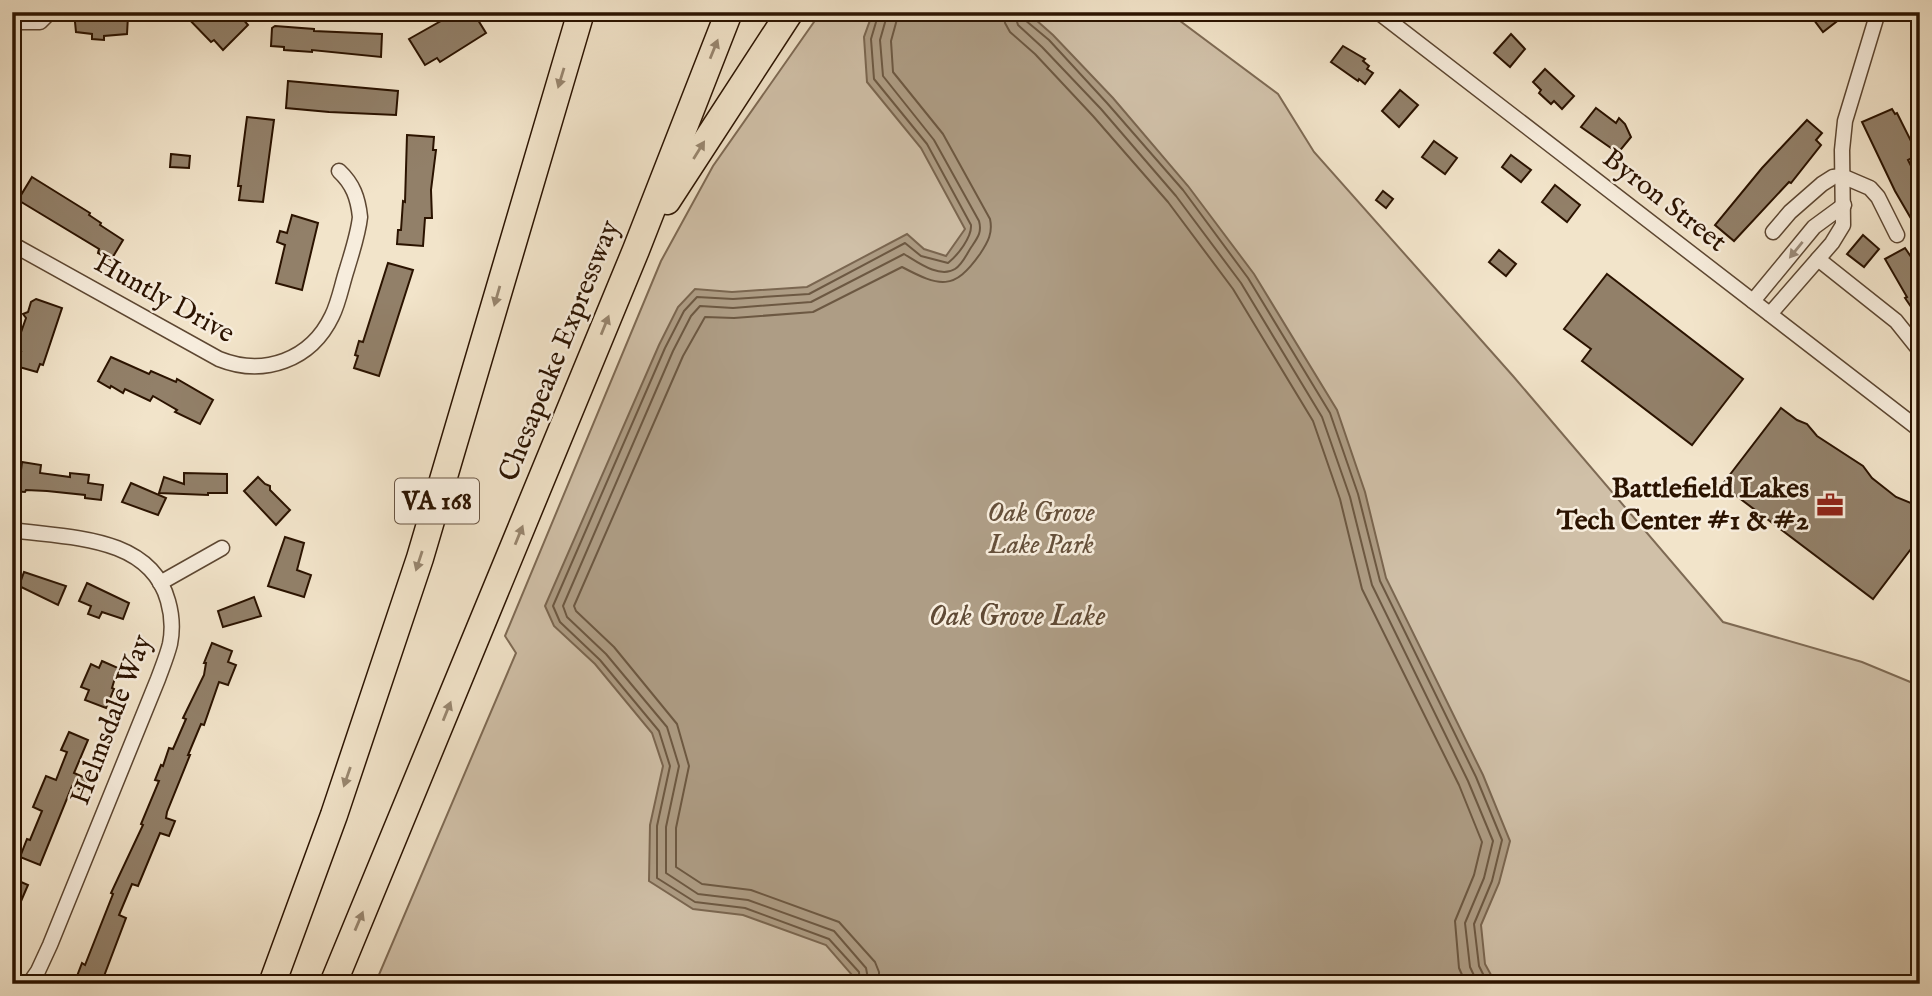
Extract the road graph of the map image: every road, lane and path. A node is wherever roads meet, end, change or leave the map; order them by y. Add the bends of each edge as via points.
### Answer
1 (50, 12) edge
2 (729, 12) edge
3 (790, 12) edge
4 (1378, 12) edge
5 (1878, 12) edge
6 (580, 14) edge
7 (12, 17) edge
8 (339, 171) dead end
9 (1842, 176) junction
10 (1844, 205) junction
11 (1773, 232) dead end
12 (1897, 235) dead end
13 (12, 244) edge
14 (636, 250) junction
15 (1818, 258) junction
16 (1753, 301) junction
17 (1770, 314) junction
18 (1920, 351) edge
19 (1920, 430) edge
20 (12, 530) edge
21 (222, 548) dead end
22 (160, 583) junction
23 (29, 984) edge
24 (272, 984) edge
25 (333, 984) edge

1 - 7 street via 40,22
14 -> 2 highway, Chesapeake Expressway
14 -> 3 highway, VA 168
4 - 16 street, Byron Street
5 - 9 street via 1845,121
6 -> 24 highway, VA 168 via 420,558
8 - 13 street, Huntly Drive via 359,202 359,229 334,313 320,336 299,355 279,364 233,365
9 - 10 street
9 - 11 street via 1822,184
9 - 12 street via 1870,188
10 - 15 street via 1843,225
10 -> 16 street via 1815,227
25 -> 14 highway, Chesapeake Expressway / VA 168
15 - 17 street
15 - 18 street via 1896,321
16 - 17 street, Byron Street
17 - 19 street, Byron Street
20 - 22 street, Helmsdale Way via 117,547 143,562
21 - 22 street
22 - 23 street, Helmsdale Way via 171,613 170,645 50,945

